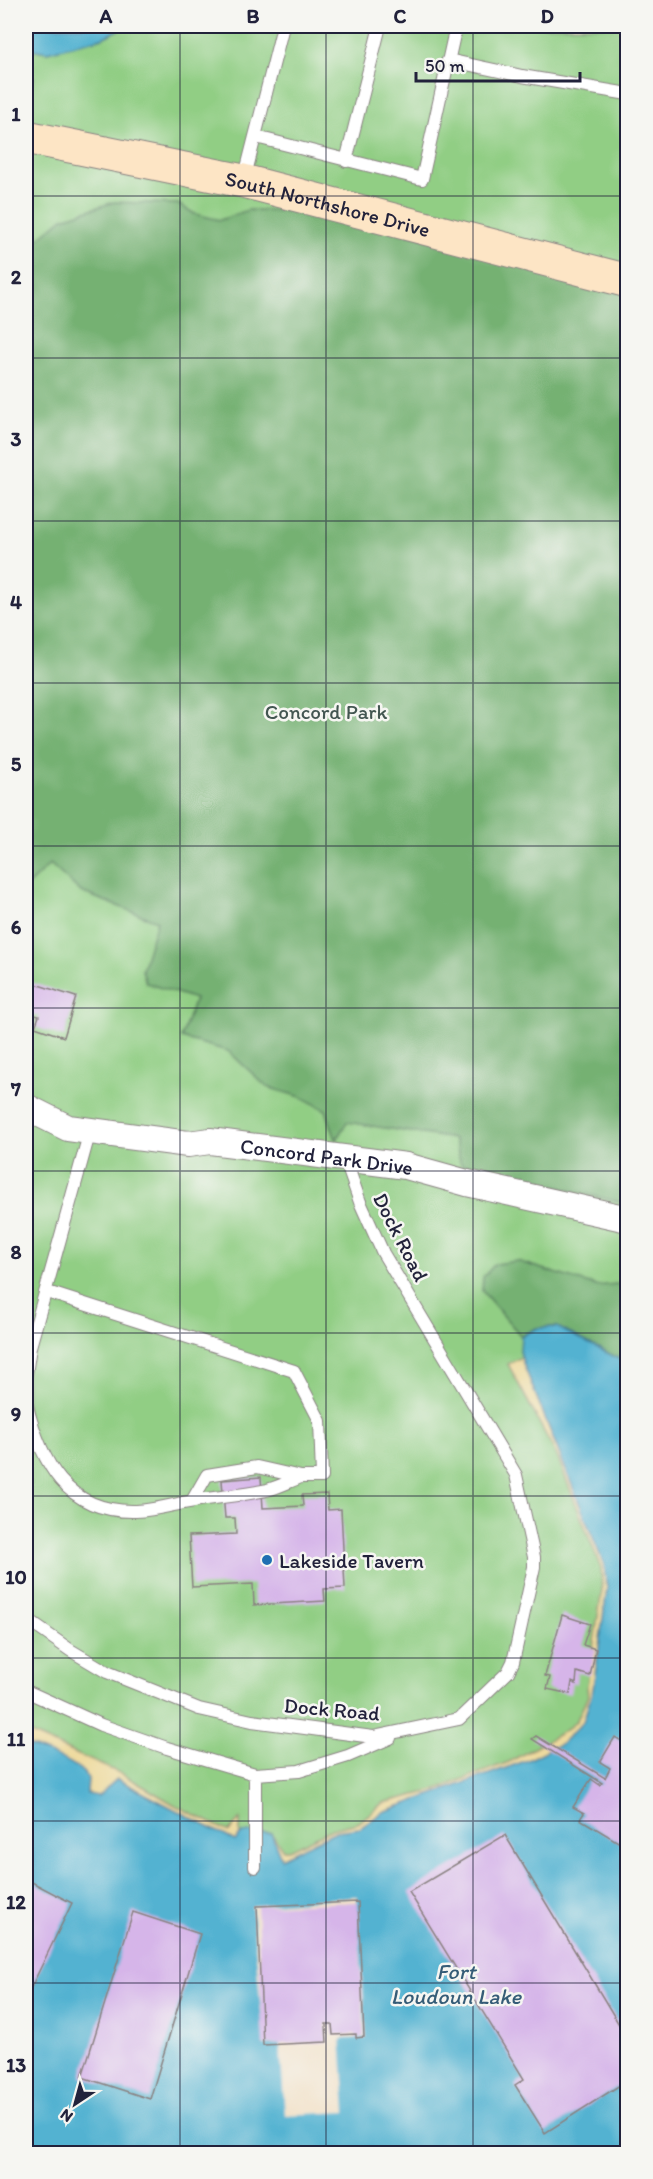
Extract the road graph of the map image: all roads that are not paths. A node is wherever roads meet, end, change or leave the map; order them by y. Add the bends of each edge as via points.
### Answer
1 (283, 26) edge
2 (380, 26) edge
3 (456, 26) edge
4 (448, 60) junction
5 (627, 94) edge
6 (26, 137) edge
7 (256, 137) junction
8 (58, 143) junction
9 (346, 160) junction
10 (26, 163) edge
11 (243, 181) junction
12 (627, 281) edge
13 (26, 1107) edge
14 (90, 1131) junction
15 (345, 1159) junction
16 (627, 1219) edge
17 (47, 1292) junction
18 (26, 1374) edge
19 (26, 1403) edge
20 (301, 1477) junction
21 (192, 1501) junction
22 (26, 1619) edge
23 (26, 1690) edge
24 (402, 1731) junction
25 (255, 1774) junction
26 (255, 1867) dead end

1 - 7 lane
2 - 9 lane
3 - 4 lane
4 - 5 lane
4 - 9 lane via 422,179
6 - 8 main road, South Northshore Drive
7 - 9 lane
7 - 11 lane
8 - 10 main road
8 - 11 main road, South Northshore Drive
11 - 12 main road, South Northshore Drive
13 - 14 street, Concord Park Drive via 68,1128
14 - 15 street, Concord Park Drive via 188,1144 210,1141
14 - 17 lane
15 - 16 street, Concord Park Drive via 406,1166
15 - 24 lane, Dock Road via 383,1253 516,1475 534,1557 513,1662 507,1672 459,1719
17 - 18 lane
17 - 20 lane via 294,1371 320,1421 322,1477
19 - 21 lane via 32,1428 50,1467 75,1495 99,1506 135,1511
20 - 21 lane via 269,1490
20 - 21 lane via 256,1467 207,1475
22 - 24 lane, Dock Road via 107,1672 199,1710 373,1737
23 - 25 lane via 101,1725
24 - 25 lane via 348,1756 298,1771
25 - 26 lane

